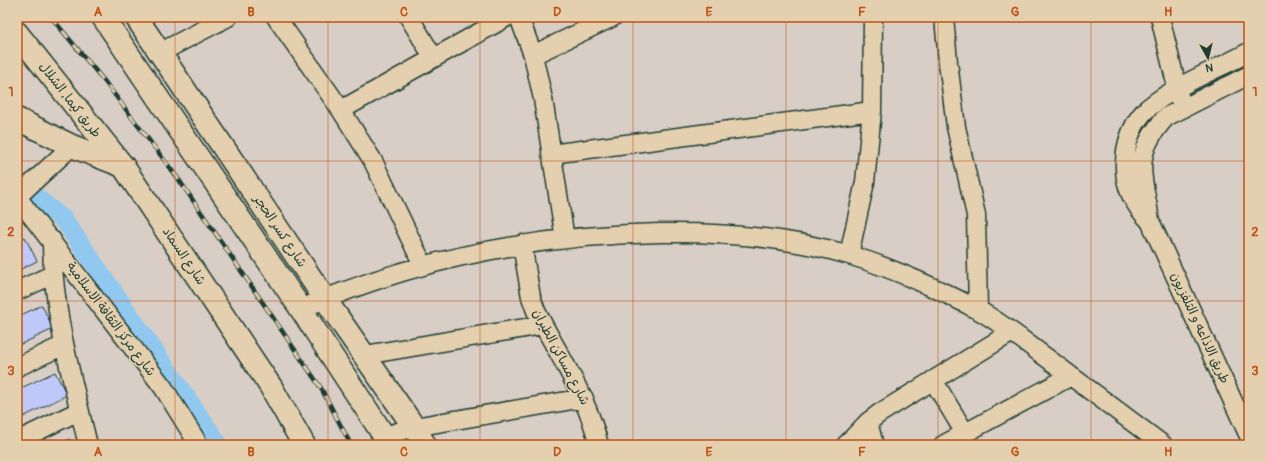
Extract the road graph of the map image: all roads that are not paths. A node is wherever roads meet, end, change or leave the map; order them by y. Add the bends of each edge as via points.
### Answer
1 (103, 17) edge
2 (136, 17) edge
3 (228, 17) edge
4 (276, 17) edge
5 (409, 17) edge
6 (507, 17) edge
7 (519, 17) edge
8 (613, 17) edge
9 (873, 17) edge
10 (944, 17) edge
11 (1160, 17) edge
12 (17, 33) edge
13 (161, 52) junction
14 (1249, 52) edge
15 (533, 55) junction
16 (433, 57) junction
17 (1249, 75) edge
18 (1176, 89) junction
19 (1183, 107) junction
20 (341, 110) junction
21 (872, 111) junction
22 (17, 119) edge
23 (72, 146) junction
24 (551, 154) junction
25 (123, 166) junction
26 (17, 197) edge
27 (1150, 221) junction
28 (564, 238) junction
29 (52, 240) junction
30 (522, 244) junction
31 (850, 255) junction
32 (423, 265) junction
33 (52, 275) junction
34 (17, 291) edge
35 (325, 299) junction
36 (301, 309) junction
37 (978, 310) junction
38 (543, 325) junction
39 (1012, 332) junction
40 (64, 345) junction
41 (364, 355) junction
42 (17, 367) edge
43 (1071, 376) junction
44 (933, 380) junction
45 (584, 398) junction
46 (80, 411) junction
47 (868, 422) junction
48 (965, 433) junction
49 (420, 436) edge
50 (1249, 436) edge
51 (1145, 439) edge
52 (17, 441) edge
53 (387, 441) edge
54 (88, 445) edge
55 (199, 445) edge
56 (304, 445) edge
57 (599, 445) edge
58 (846, 445) edge
59 (874, 445) edge
60 (943, 445) edge
61 (1163, 445) edge

1 - 36 main road, شارع كسر الحجر
2 - 13 main road, شارع كسر الحجر
3 - 13 street
4 - 20 street
5 - 16 street
6 - 16 street
7 - 15 street
8 - 15 street
9 - 21 street
10 - 37 street via 956,127 976,215
11 - 18 street
12 - 25 main road, طريق كيما, الشلال
13 - 35 main road, شارع كسر الحجر
14 - 18 street, طريق الاذاعه و التلفزيون
15 - 24 street
16 - 20 street
17 - 19 street, طريق الاذاعه و التلفزيون
18 - 19 street
18 - 27 street, طريق الاذاعه و التلفزيون via 1147,109 1140,118 1129,138 1125,155 1124,172 1128,189 1139,210
19 - 27 street, طريق الاذاعه و التلفزيون via 1166,117 1156,128 1143,155 1142,185
20 - 32 street via 372,161
21 - 24 street
21 - 31 street via 865,182
22 - 23 main road
23 - 25 main road
23 - 26 street
24 - 28 street
25 - 56 main road, شارع السماد via 271,387
26 - 29 street, شارع مركز الثقافة الاسلامية
27 - 50 street, طريق الاذاعه و التلفزيون
28 - 30 street
28 - 31 street via 632,233 705,232 778,239
29 - 33 street
29 - 55 street, شارع مركز الثقافة الاسلامية via 163,387
30 - 32 street
30 - 38 street, شارع مساكن الطيران via 531,297
31 - 37 street via 916,280
32 - 35 street
33 - 34 street
33 - 40 street
35 - 36 street
35 - 41 main road, شارع كسر الحجر
36 - 53 main road, شارع كسر الحجر
37 - 39 street
38 - 41 street
38 - 45 street, شارع مساكن الطيران
39 - 43 street
39 - 44 street
40 - 42 street
40 - 46 street
41 - 49 main road, شارع كسر الحجر
43 - 48 street
43 - 51 street
44 - 47 street
44 - 48 street
45 - 49 street
45 - 57 street, شارع مساكن الطيران
46 - 52 street
46 - 54 street
47 - 58 street
47 - 59 street
48 - 60 street
49 - 53 street
51 - 61 street

